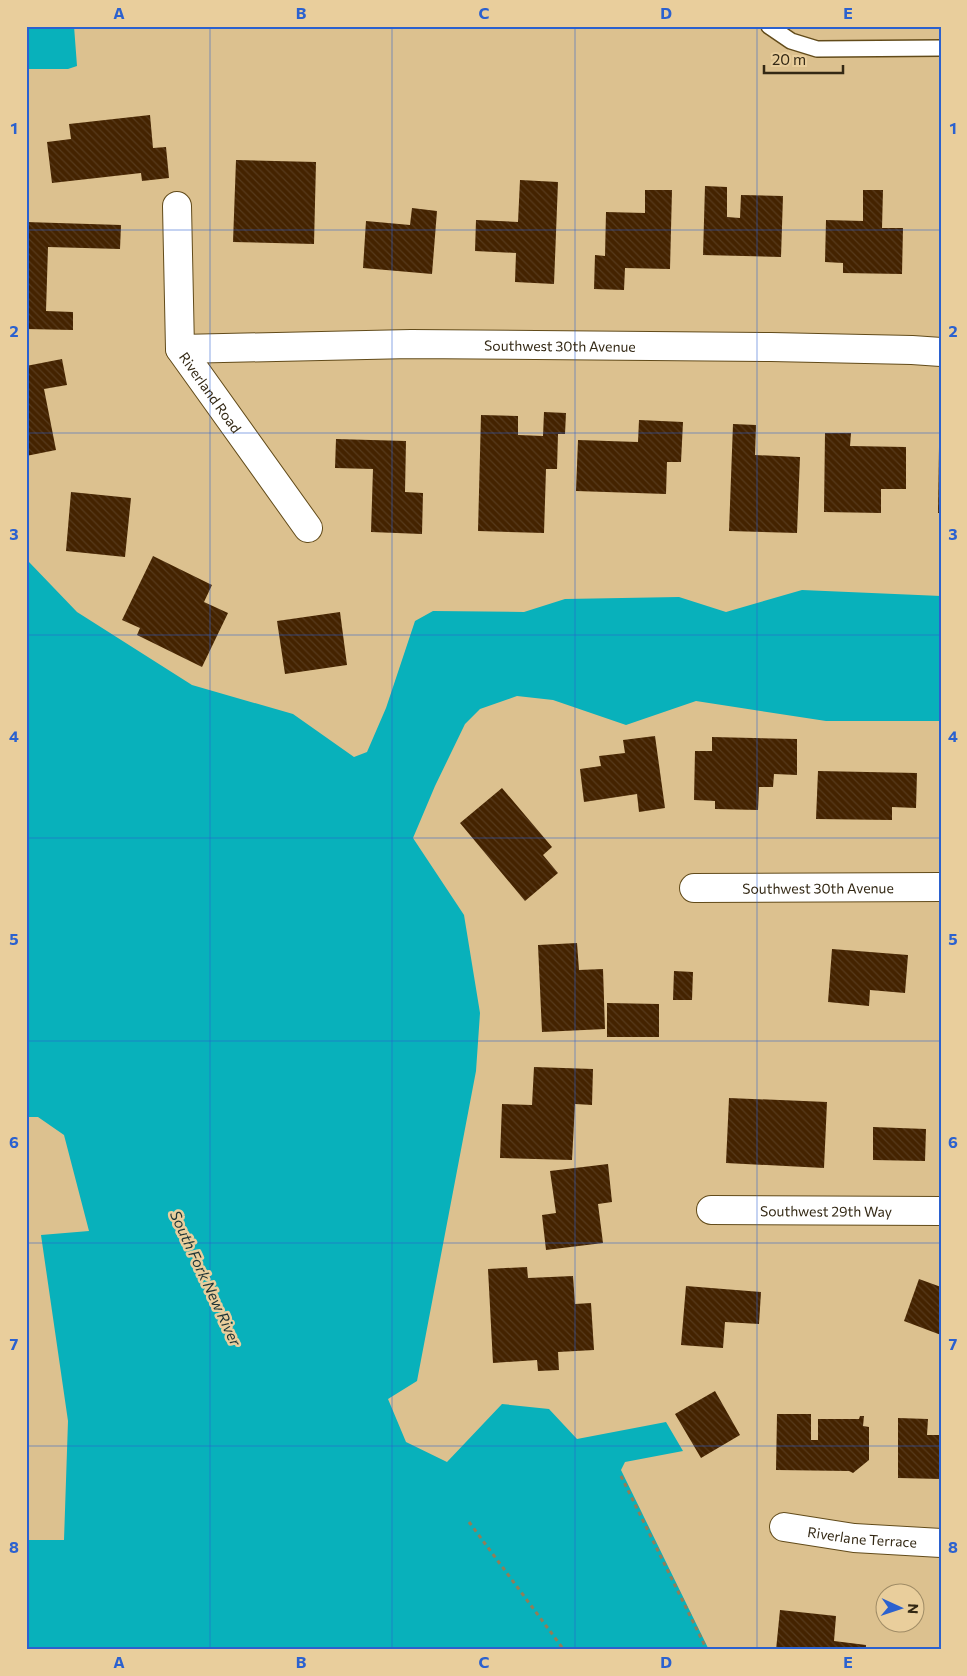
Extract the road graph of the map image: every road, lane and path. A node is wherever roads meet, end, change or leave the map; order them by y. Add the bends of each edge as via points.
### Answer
1 (769, 26) edge
2 (941, 48) edge
3 (176, 206) dead end
4 (180, 349) junction
5 (941, 352) edge
6 (308, 528) dead end
7 (941, 887) edge
8 (694, 888) dead end
9 (711, 1210) dead end
10 (941, 1211) edge
11 (621, 1476) dead end
12 (469, 1522) dead end
13 (784, 1527) dead end
14 (941, 1543) edge
15 (564, 1650) edge
16 (707, 1650) edge

1 - 2 lane via 791,41 817,49
3 - 4 street, Riverland Road
4 - 5 street, Southwest 30th Avenue via 430,344
4 - 6 street, Riverland Road
7 - 8 street, Southwest 30th Avenue
9 - 10 street, Southwest 29th Way
11 - 16 path
12 - 15 path
13 - 14 street, Riverlane Terrace via 854,1538

